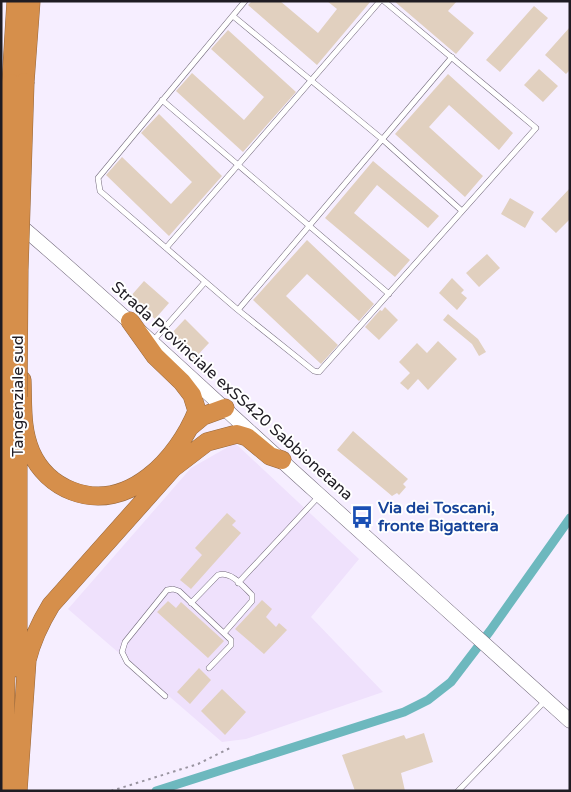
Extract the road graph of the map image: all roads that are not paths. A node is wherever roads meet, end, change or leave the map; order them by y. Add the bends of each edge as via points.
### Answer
1 (10, 1) edge
2 (16, 1) edge
3 (31, 1) edge
4 (245, 1) edge
5 (380, 1) edge
6 (384, 1) edge
7 (233, 16) junction
8 (452, 57) junction
9 (311, 81) junction
10 (18, 82) junction
11 (162, 100) junction
12 (382, 140) junction
13 (238, 165) junction
14 (1, 209) edge
15 (462, 211) junction
16 (309, 226) junction
17 (166, 248) junction
18 (205, 282) junction
19 (389, 294) junction
20 (238, 310) junction
21 (130, 321) junction
22 (153, 342) junction
23 (15, 396) junction
24 (225, 408) junction
25 (191, 426) junction
26 (207, 442) junction
27 (282, 460) junction
28 (320, 495) junction
29 (238, 583) junction
30 (191, 603) junction
31 (224, 633) junction
32 (209, 668) dead end
33 (165, 696) dead end
34 (546, 700) junction
35 (570, 721) edge
36 (4, 791) edge
37 (18, 791) edge
38 (458, 791) edge

1 - 10 highway
2 - 10 highway, Tangenziale sud
3 - 10 highway, Tangenziale sud
4 - 7 lane
5 - 9 lane
6 - 8 lane
7 - 9 lane
7 - 11 lane
8 - 12 lane
8 - 15 lane via 536,128
9 - 12 lane
9 - 13 lane
10 - 23 highway, Tangenziale sud, bridge
10 - 23 highway, Tangenziale sud, bridge via 19,270
11 - 13 lane
11 - 17 lane via 98,178 100,191
12 - 15 lane
12 - 16 lane
13 - 16 lane
13 - 17 lane
14 - 21 main road, Strada Provinciale exSS420 Sabbionetana
15 - 19 lane
16 - 19 lane
16 - 20 lane
17 - 18 lane
18 - 20 lane
18 - 22 lane
19 - 20 lane via 319,372
21 - 22 main road, Strada Provinciale exSS420 Sabbionetana
21 - 25 highway via 155,356 192,395 197,411
22 - 24 main road, Strada Provinciale exSS420 Sabbionetana
23 - 25 highway via 26,437 40,467 63,488 77,493 104,496 133,487 166,461
23 - 36 highway, Tangenziale sud
23 - 37 highway, Tangenziale sud
24 - 25 highway via 203,416
24 - 26 highway
24 - 27 main road, Strada Provinciale exSS420 Sabbionetana
26 - 27 highway via 237,434 247,436 270,456
26 - 37 highway via 174,468 51,605 38,626 27,660
27 - 28 main road, Strada Provinciale exSS420 Sabbionetana
28 - 29 lane
28 - 34 main road, Strada Provinciale exSS420 Sabbionetana
29 - 30 lane via 229,575 218,575
29 - 31 lane via 252,596 252,601
30 - 31 lane
30 - 33 lane via 179,591 167,590 122,647 127,662
31 - 32 lane via 231,640 231,645
34 - 35 main road, Strada Provinciale exSS420 Sabbionetana
34 - 38 lane

